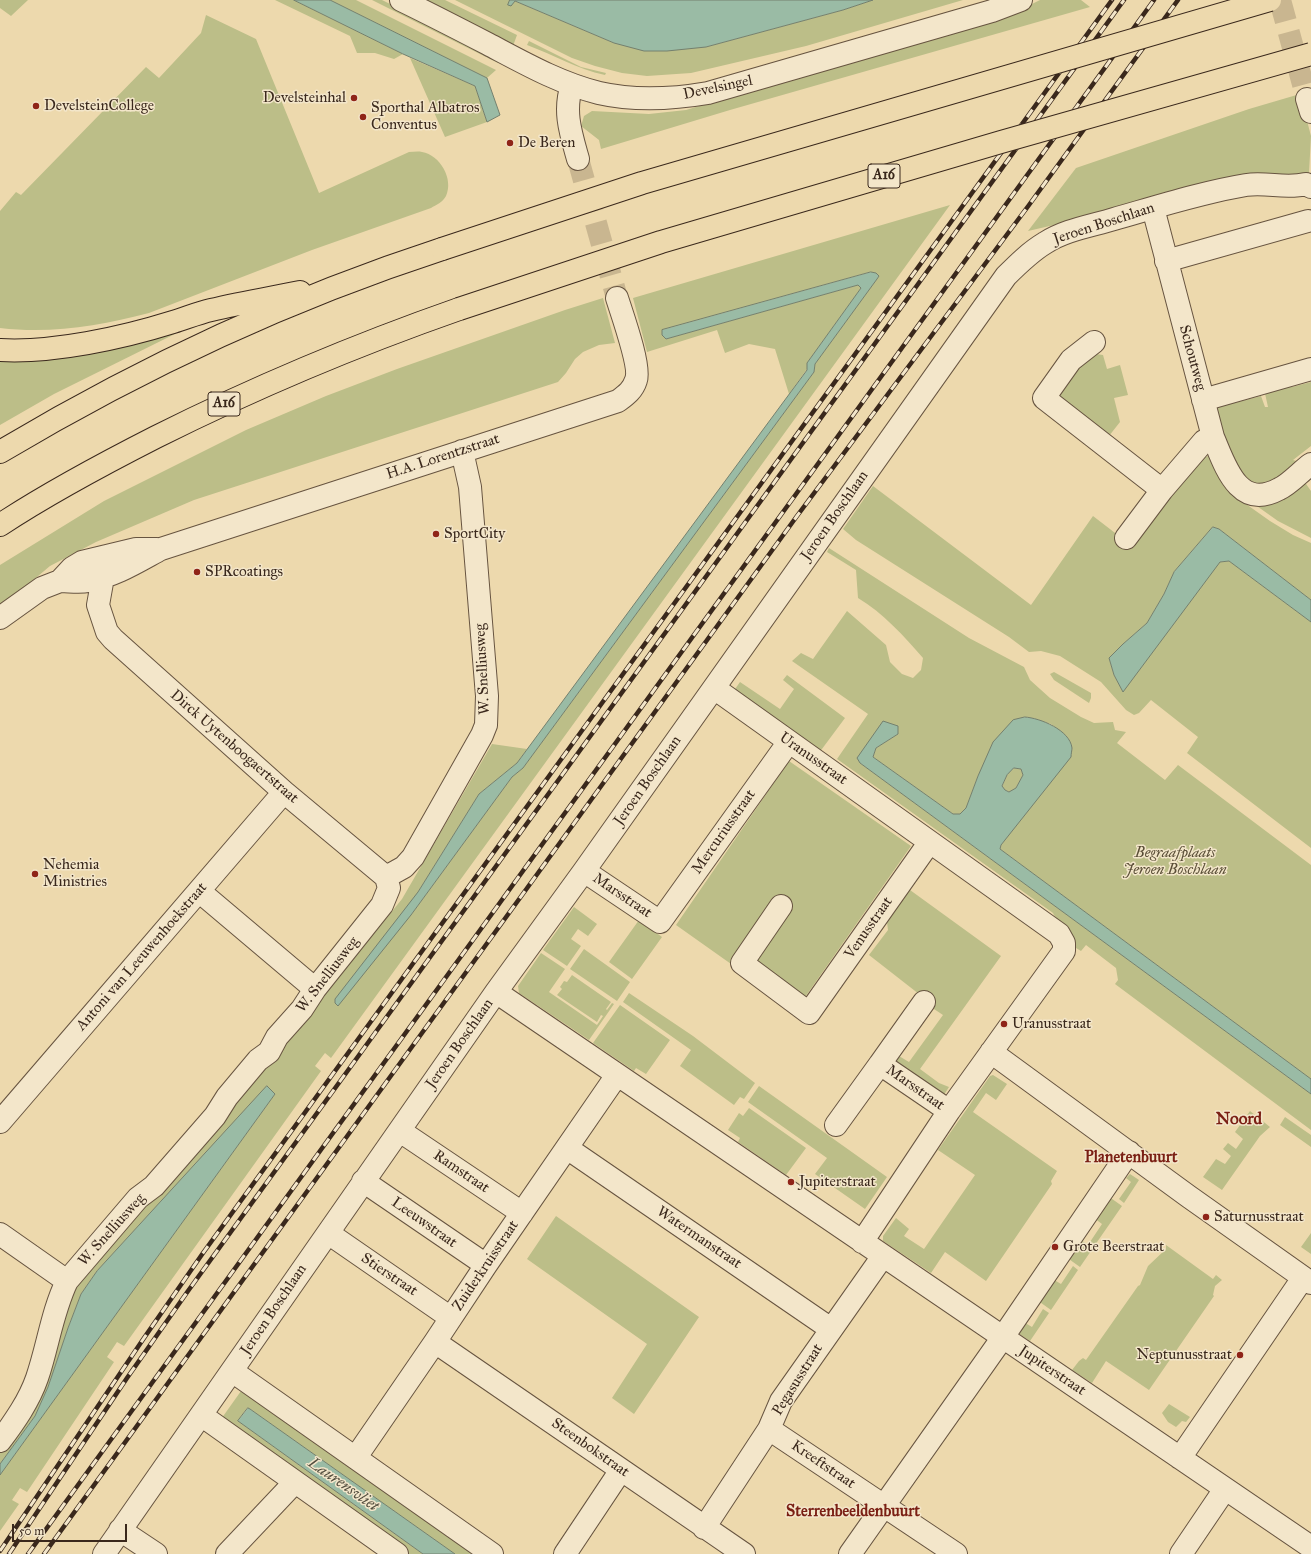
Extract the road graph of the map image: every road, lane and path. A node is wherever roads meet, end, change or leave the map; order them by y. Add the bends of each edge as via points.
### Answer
1 (400, 0) edge
2 (1021, 0) edge
3 (1270, 0) edge
4 (1311, 54) edge
5 (572, 85) junction
6 (578, 159) tunnel mouth
7 (1310, 183) edge
8 (1153, 208) junction
9 (1308, 220) dead end
10 (1166, 261) junction
11 (348, 282) junction
12 (618, 298) tunnel mouth
13 (1094, 342) dead end
14 (0, 350) edge
15 (1311, 369) edge
16 (1203, 400) junction
17 (1213, 437) junction
18 (462, 451) junction
19 (0, 452) edge
20 (1311, 464) edge
21 (1162, 490) junction
22 (0, 525) edge
23 (1126, 538) dead end
24 (161, 549) junction
25 (103, 577) junction
26 (60, 581) junction
27 (98, 605) junction
28 (0, 618) edge
29 (714, 688) junction
30 (788, 743) junction
31 (284, 792) junction
32 (929, 843) junction
33 (584, 871) junction
34 (386, 878) junction
35 (199, 891) junction
36 (781, 906) dead end
37 (660, 922) joint
38 (315, 989) junction
39 (496, 992) junction
40 (924, 1002) dead end
41 (991, 1052) junction
42 (880, 1064) junction
43 (617, 1075) junction
44 (949, 1111) junction
45 (0, 1122) edge
46 (836, 1125) dead end
47 (400, 1130) junction
48 (567, 1148) junction
49 (1129, 1152) junction
50 (363, 1181) junction
51 (522, 1213) junction
52 (328, 1232) junction
53 (0, 1234) edge
54 (862, 1242) junction
55 (883, 1256) junction
56 (486, 1265) junction
57 (67, 1281) junction
58 (1307, 1281) edge
59 (451, 1318) junction
60 (831, 1329) junction
61 (1003, 1337) junction
62 (435, 1342) junction
63 (232, 1371) junction
64 (201, 1415) junction
65 (769, 1429) junction
66 (0, 1441) edge
67 (356, 1458) junction
68 (1180, 1458) junction
69 (621, 1470) junction
70 (295, 1482) junction
71 (1225, 1489) junction
72 (883, 1505) junction
73 (704, 1528) junction
74 (120, 1530) junction
75 (1302, 1547) edge
76 (393, 1553) edge
77 (742, 1553) edge
78 (954, 1553) edge
79 (104, 1554) edge
80 (156, 1554) edge
81 (227, 1554) edge
82 (492, 1554) edge
83 (565, 1554) edge
84 (850, 1554) edge
85 (1181, 1554) edge

1 - 5 street, Develsingel via 549,76
2 - 5 street, Develsingel via 992,11 708,93 678,97 626,97
3 - 11 highway, bridge via 642,183
4 - 22 highway, A16, bridge via 662,242 404,328 263,386 105,463
5 - 6 street via 568,96 568,118
7 - 8 street, Jeroen Boschlaan via 1296,187 1248,185
8 - 10 street, Schoutweg
8 - 29 street, Jeroen Boschlaan via 1046,242 1025,257 1006,276
9 - 10 street
10 - 16 street, Schoutweg
11 - 14 highway via 210,310 114,337 66,346 19,351
11 - 19 highway via 153,368
12 - 18 street, H.A. Lorentzstraat via 635,361 637,378 630,392 618,401
13 - 21 street via 1071,360 1044,398
15 - 16 street
16 - 17 street, Schoutweg
17 - 20 street, Schoutweg via 1230,476 1249,492 1258,494 1280,489
17 - 21 street via 1204,441
18 - 24 street, H.A. Lorentzstraat
18 - 34 street, W. Snelliusweg via 470,487 487,696 486,726 413,857 404,867
21 - 23 street
24 - 25 street, H.A. Lorentzstraat via 130,567
24 - 26 street, H.A. Lorentzstraat via 136,549 82,562
25 - 26 street, H.A. Lorentzstraat via 87,582
25 - 27 street, Dirck Uytenboogaertstraat
26 - 27 street
26 - 28 street, H.A. Lorentzstraat via 42,588
27 - 31 street, Dirck Uytenboogaertstraat via 107,632 120,646
29 - 30 street, Uranusstraat
29 - 33 street, Jeroen Boschlaan
30 - 32 street, Uranusstraat
30 - 37 street, Mercuriusstraat
31 - 34 street, Dirck Uytenboogaertstraat
31 - 35 street, Antoni van Leeuwenhoekstraat
32 - 36 street, Venusstraat via 809,1012 742,963
32 - 41 street, Uranusstraat via 1059,934 1064,943 1064,951
33 - 37 street, Marsstraat
33 - 39 street, Jeroen Boschlaan
34 - 38 street, W. Snelliusweg via 389,888 382,905
35 - 38 street
35 - 45 street, Antoni van Leeuwenhoekstraat
38 - 57 street, W. Snelliusweg via 277,1038 270,1052 227,1097 216,1116 154,1186 138,1198
39 - 43 street, Jupiterstraat
39 - 47 street, Jeroen Boschlaan
40 - 42 street, Marsstraat
41 - 44 street, Uranusstraat
41 - 49 street
42 - 44 street, Marsstraat
42 - 46 street, Marsstraat
43 - 48 street, Zuiderkruisstraat
43 - 54 street, Jupiterstraat
44 - 54 street, Uranusstraat
47 - 50 street, Jeroen Boschlaan
47 - 51 street, Ramstraat
48 - 51 street, Zuiderkruisstraat
48 - 60 street, Watermanstraat
49 - 58 street
49 - 61 street
50 - 52 street, Jeroen Boschlaan
50 - 56 street, Leeuwstraat
51 - 56 street, Zuiderkruisstraat
52 - 59 street, Stierstraat
52 - 63 street, Jeroen Boschlaan
53 - 57 street
54 - 55 street, Jupiterstraat
55 - 60 street, Pegasusstraat
55 - 61 street, Jupiterstraat
56 - 59 street, Zuiderkruisstraat
57 - 66 street, W. Snelliusweg via 59,1297 32,1390 20,1414
58 - 68 street
59 - 62 street, Zuiderkruisstraat
60 - 65 street, Pegasusstraat via 781,1402
61 - 68 street, Jupiterstraat
61 - 72 street
62 - 67 street, Zuiderkruisstraat
62 - 69 street, Steenbokstraat
63 - 64 street, Jeroen Boschlaan
63 - 67 street
64 - 70 street
64 - 74 street, Jeroen Boschlaan
65 - 72 street, Kreeftstraat
65 - 73 street, Pegasusstraat
67 - 82 street
68 - 71 street, Jupiterstraat
69 - 73 street, Steenbokstraat
69 - 83 street
70 - 76 street
70 - 81 street
71 - 75 street, Jupiterstraat
71 - 85 street
72 - 78 street, Kreeftstraat
72 - 84 street
73 - 77 street, Steenbokstraat
74 - 79 street, Jeroen Boschlaan
74 - 80 street

